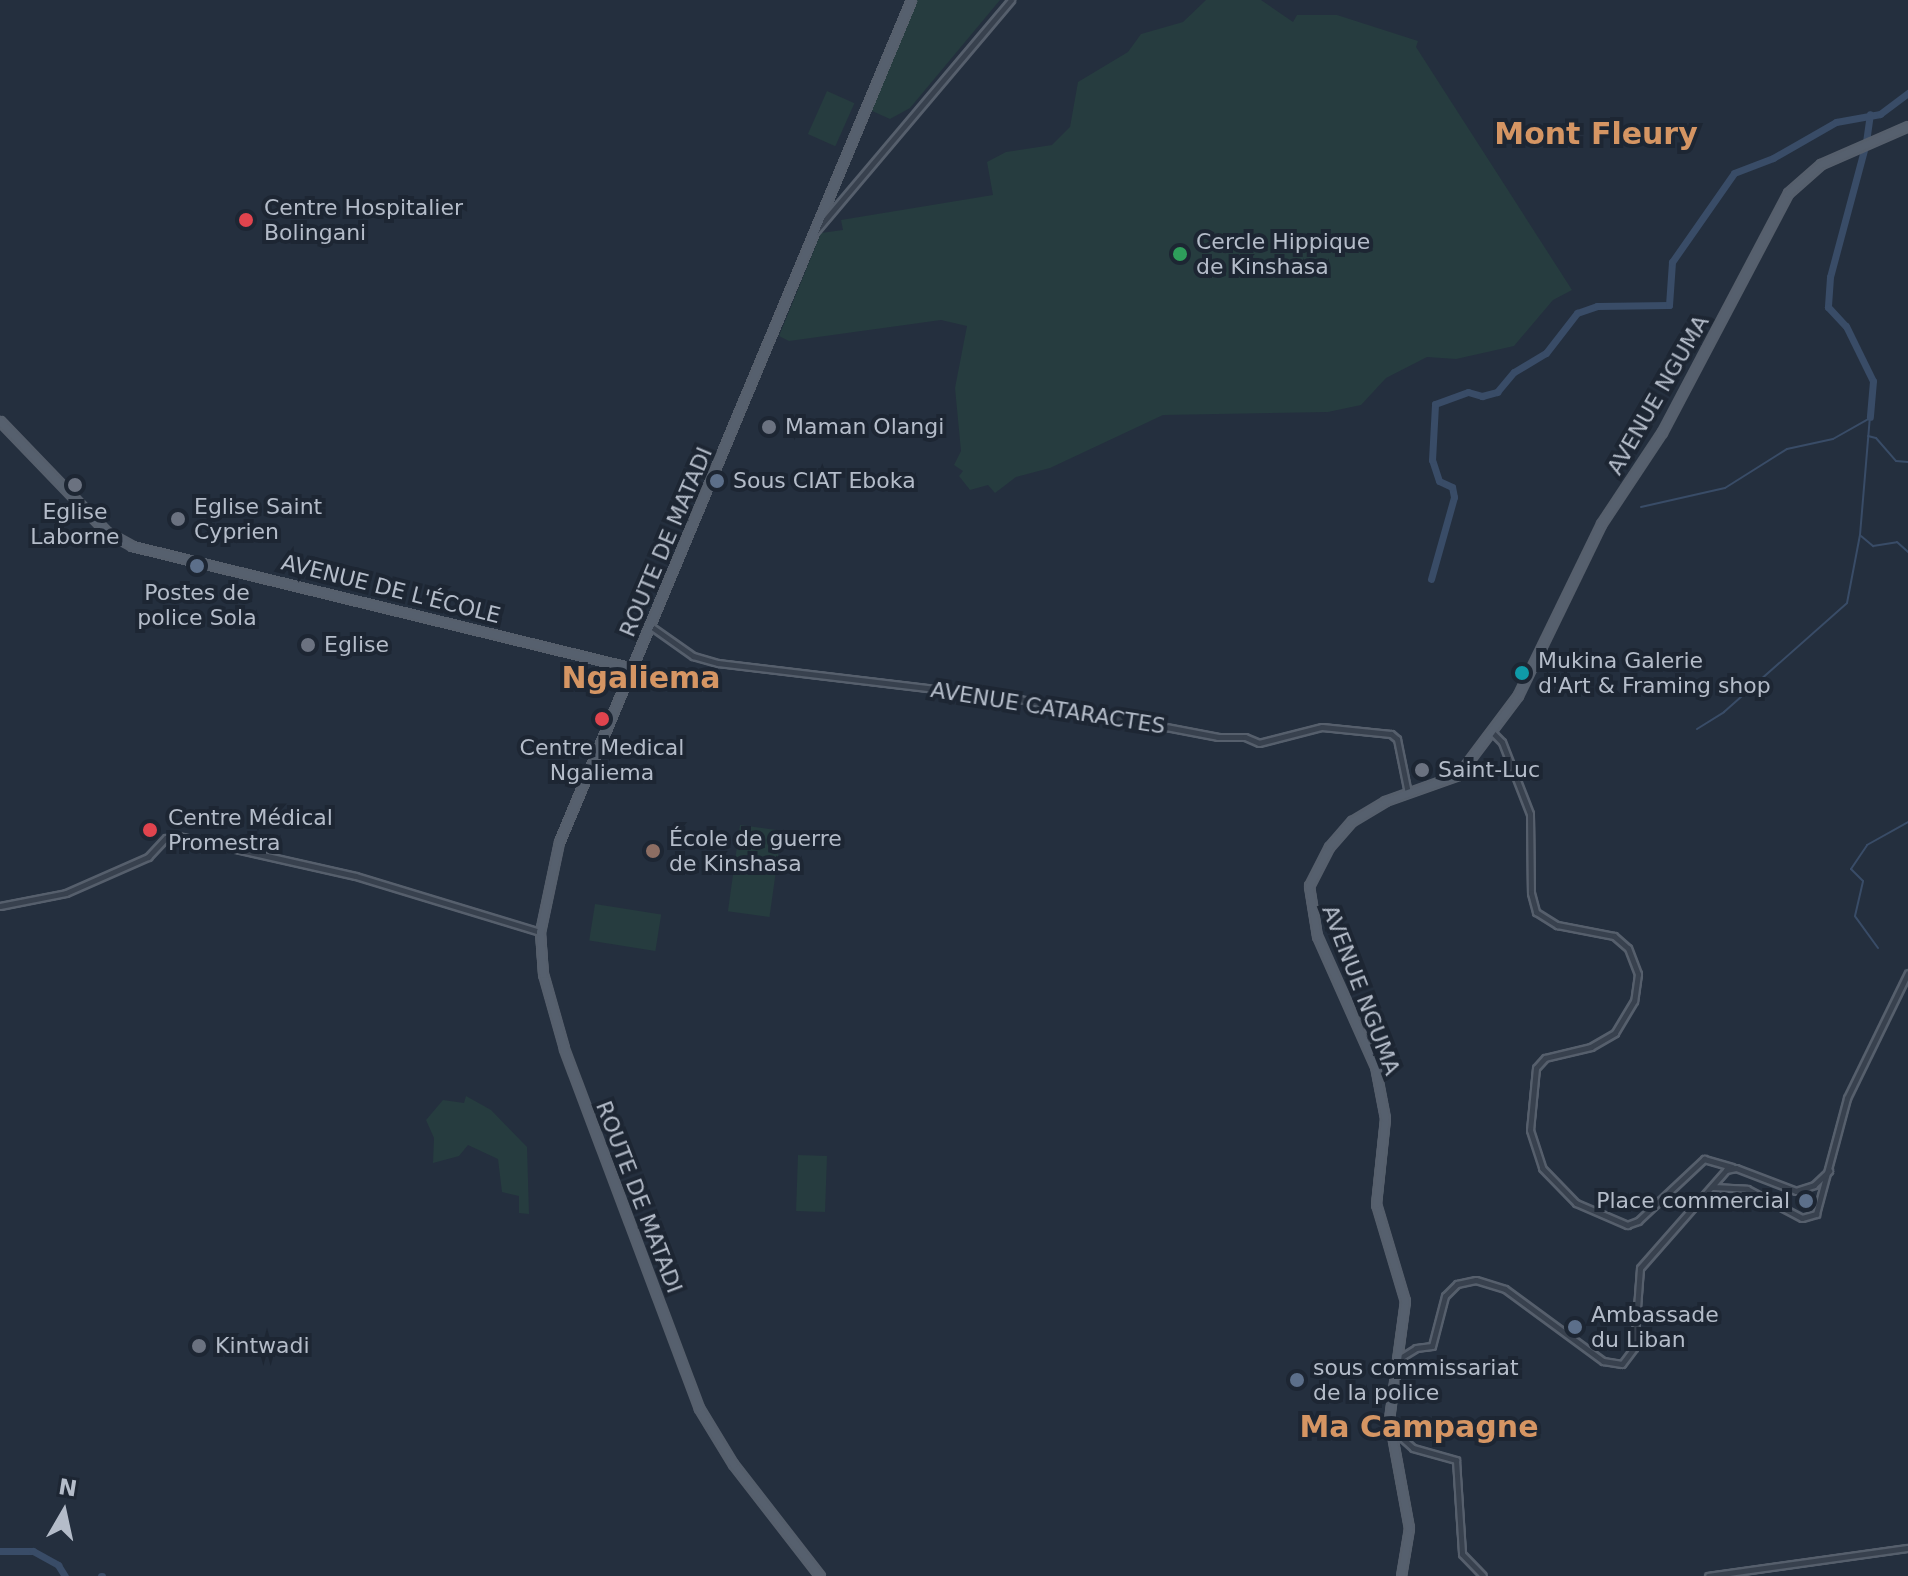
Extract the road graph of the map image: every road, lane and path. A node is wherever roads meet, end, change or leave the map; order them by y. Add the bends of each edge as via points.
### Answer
1 (911, 0) edge
2 (1011, 0) edge
3 (1908, 127) edge
4 (824, 216) junction
5 (0, 421) edge
6 (649, 625) junction
7 (632, 668) junction
8 (1492, 732) junction
9 (1408, 793) junction
10 (0, 906) edge
11 (540, 932) junction
12 (1908, 973) edge
13 (1729, 1169) junction
14 (1829, 1171) junction
15 (1773, 1186) junction
16 (1712, 1187) junction
17 (1808, 1188) junction
18 (1767, 1197) junction
19 (1823, 1200) junction
20 (1399, 1342) junction
21 (1416, 1348) junction
22 (1396, 1361) junction
23 (1389, 1426) junction
24 (1908, 1548) edge
25 (820, 1576) edge
26 (1401, 1576) edge
27 (1483, 1576) edge
28 (1708, 1576) edge

1 - 4 main road, ROUTE DE MATADI
2 - 4 street
3 - 8 main road, AVENUE NGUMA via 1821,164 1788,193 1662,432 1601,524 1533,671
4 - 6 main road, ROUTE DE MATADI
5 - 7 main road, AVENUE DE L'ÉCOLE via 107,532 132,546
6 - 7 main road, ROUTE DE MATADI
6 - 9 street, AVENUE CATARACTES via 693,656 718,663 1019,699 1259,743 1322,727 1391,734 1397,739
7 - 11 main road, ROUTE DE MATADI via 559,842
8 - 9 main road, AVENUE NGUMA via 1458,775
8 - 13 street via 1502,742 1530,814 1531,898 1536,912 1549,923 1614,936 1628,948 1638,974 1634,1001 1615,1033 1591,1047 1545,1058 1536,1068 1530,1130 1542,1168 1571,1199 1627,1225 1638,1221 1704,1159
9 - 20 main road, AVENUE NGUMA via 1374,807 1344,829 1319,863 1307,896 1317,936 1379,1080 1386,1137 1376,1204 1404,1297
10 - 11 street via 66,893 148,857 166,838 178,836 356,876
11 - 25 main road, ROUTE DE MATADI via 543,974 564,1048 699,1408 733,1464
12 - 14 street via 1848,1094
13 - 15 street
13 - 16 street
14 - 17 street
14 - 19 street
15 - 17 street
15 - 18 street
16 - 18 street via 1735,1185
16 - 21 street via 1638,1273 1634,1348 1622,1364 1603,1361 1505,1289 1476,1280 1450,1290 1441,1304 1434,1342 1427,1349
17 - 19 street
18 - 19 street via 1805,1218 1816,1214
20 - 21 street
20 - 22 main road, AVENUE NGUMA
21 - 22 street
22 - 23 main road, AVENUE NGUMA
23 - 26 main road, AVENUE NGUMA via 1409,1528
23 - 27 street via 1409,1446 1457,1462 1460,1548
24 - 28 street

